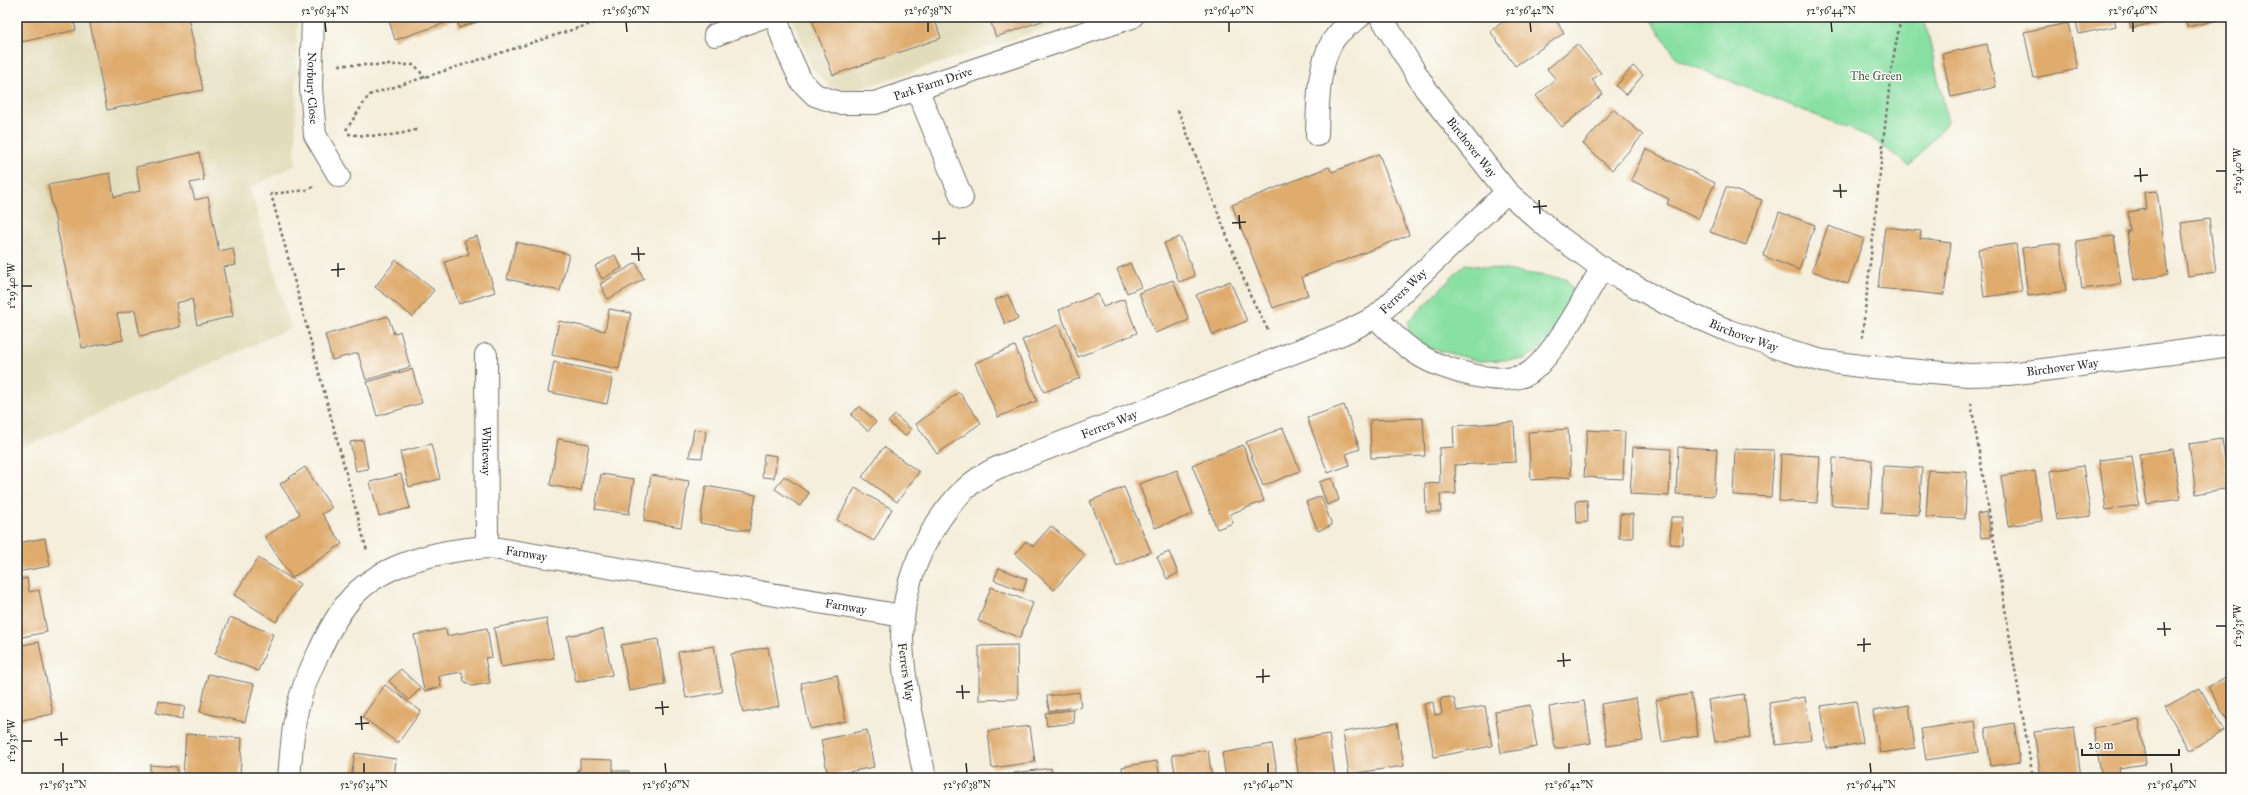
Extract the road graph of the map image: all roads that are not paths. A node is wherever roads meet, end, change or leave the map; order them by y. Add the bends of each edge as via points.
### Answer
1 (313, 17) edge
2 (763, 17) edge
3 (776, 17) edge
4 (1132, 17) edge
5 (1359, 17) edge
6 (1382, 17) edge
7 (715, 35) dead end
8 (917, 89) junction
9 (1317, 135) dead end
10 (339, 176) road end
11 (1507, 192) junction
12 (962, 198) dead end
13 (1602, 268) junction
14 (1376, 317) junction
15 (2231, 345) edge
16 (486, 355) dead end
17 (487, 547) junction
18 (903, 616) junction
19 (289, 778) edge
20 (925, 778) edge

1 - 10 street, Norbury Close via 311,88 315,135
2 - 7 street
3 - 8 street, Park Farm Drive via 801,81 815,95 839,103 875,103
4 - 8 street, Park Farm Drive
5 - 9 street via 1339,33 1326,56 1318,96
6 - 11 street, Birchover Way via 1425,88
8 - 12 street
11 - 13 street, Birchover Way via 1555,234
11 - 14 street, Ferrers Way
13 - 14 street via 1552,349 1530,372 1518,377 1480,377 1458,372 1419,355
13 - 15 street, Birchover Way via 1667,304 1729,331 1787,352 1823,361 1860,366 1968,375 2052,369
14 - 18 street, Ferrers Way via 1344,333 1058,443 973,481 959,493 925,544 912,572
16 - 17 street, Whiteway
17 - 18 street, Farnway
17 - 19 street, Farnway via 431,555 402,565 374,579 354,595 335,618 308,675 296,715
18 - 20 street, Ferrers Way via 901,634 904,669

